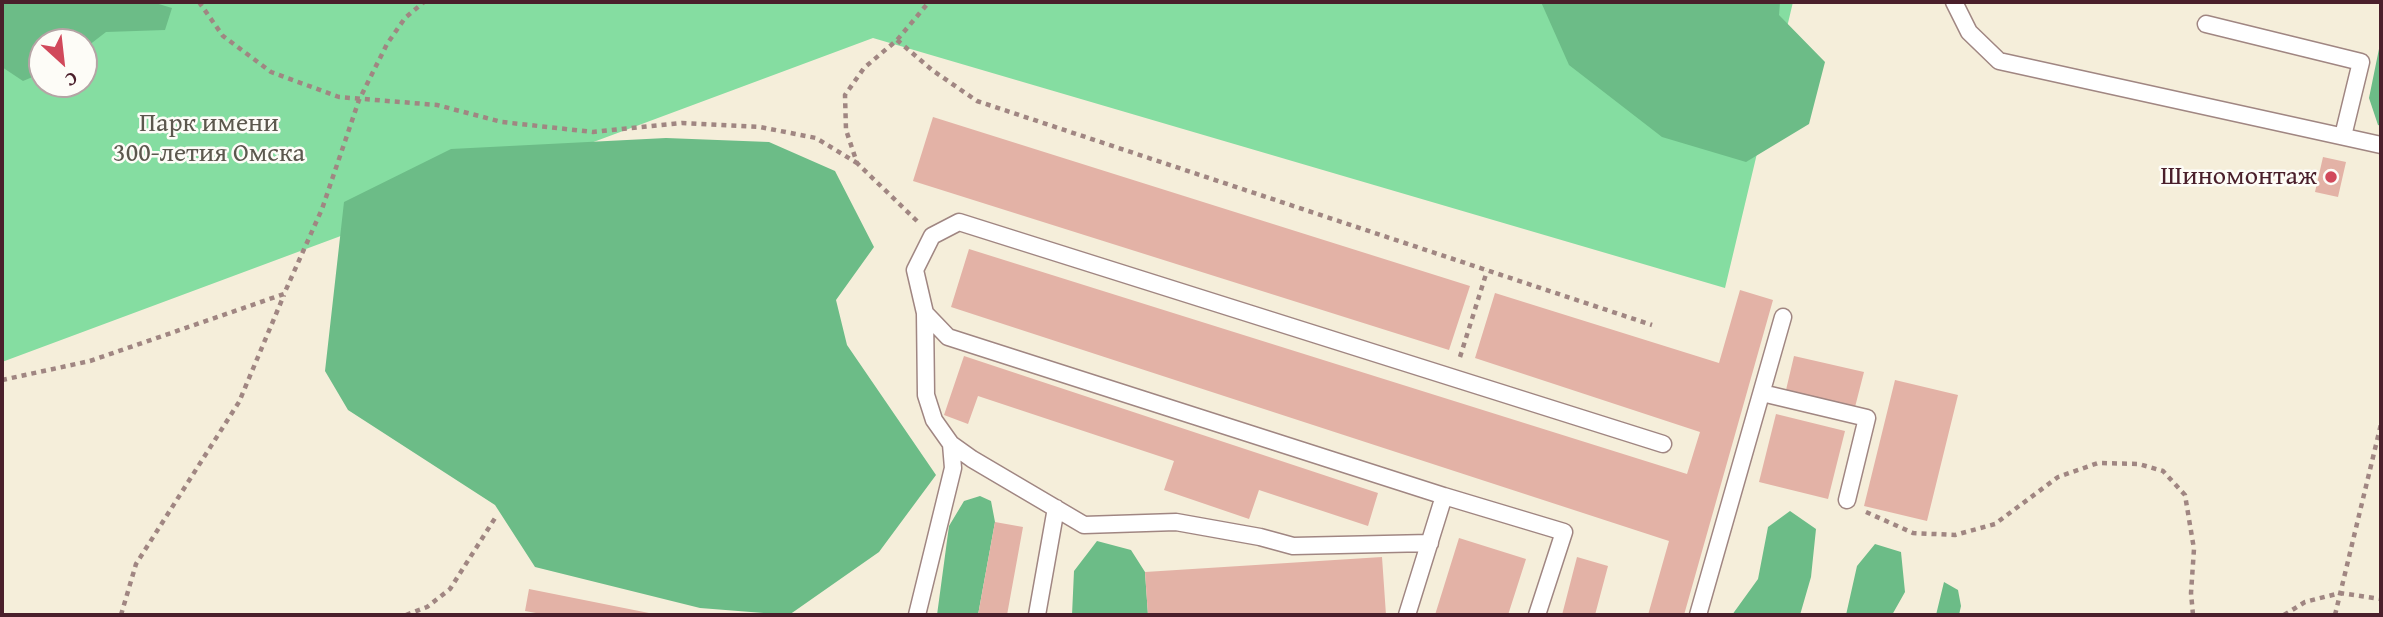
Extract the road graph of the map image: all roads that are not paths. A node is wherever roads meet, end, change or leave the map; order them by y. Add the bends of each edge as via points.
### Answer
1 (1954, 2) edge
2 (2206, 23) dead end
3 (2343, 136) junction
4 (2381, 145) edge
5 (925, 313) junction
6 (1783, 317) dead end
7 (1762, 393) junction
8 (951, 443) junction
9 (1664, 444) dead end
10 (1444, 496) junction
11 (1847, 500) road end
12 (1056, 508) junction
13 (1430, 542) junction
14 (916, 615) edge
15 (1037, 615) edge
16 (1407, 615) edge
17 (1536, 615) edge
18 (1698, 615) edge

1 - 3 lane via 1969,32 1999,61
2 - 3 lane via 2361,62
3 - 4 lane
5 - 8 lane via 926,395 934,420
5 - 9 lane via 915,270 932,236 959,222
5 - 10 lane via 948,337
6 - 7 lane
7 - 11 lane via 1867,418
7 - 18 lane
8 - 12 lane
8 - 14 lane via 953,468
10 - 13 lane
10 - 17 lane via 1564,532
12 - 13 lane via 1084,524 1176,522 1293,546
12 - 15 lane
13 - 16 lane

